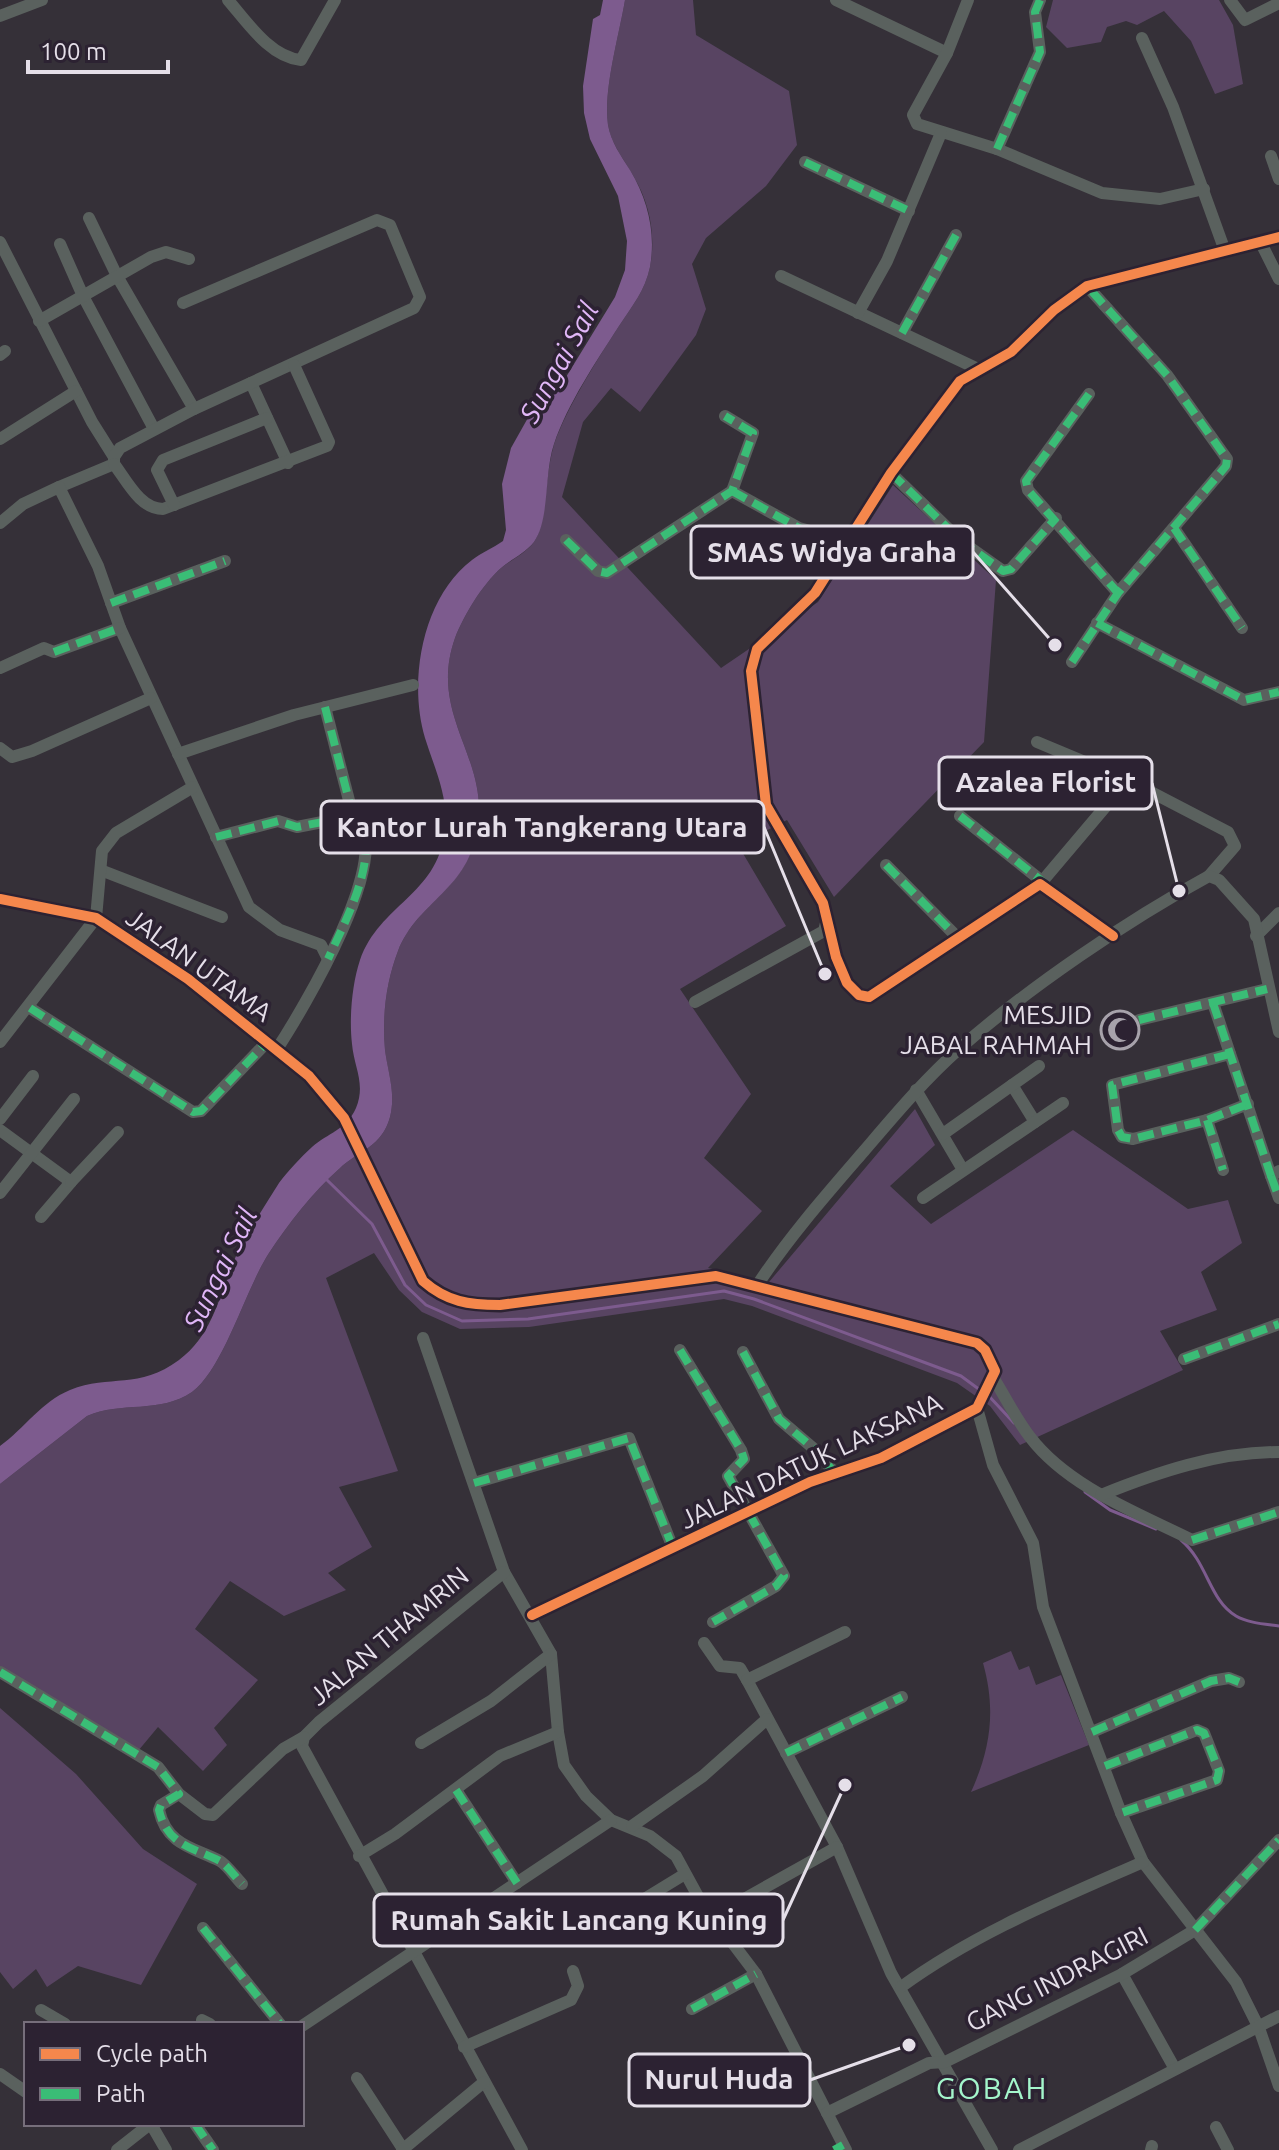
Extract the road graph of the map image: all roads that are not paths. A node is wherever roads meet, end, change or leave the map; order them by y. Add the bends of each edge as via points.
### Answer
1 (42, 0) edge
2 (228, 0) edge
3 (335, 0) edge
4 (836, 0) edge
5 (968, 0) edge
6 (1040, 0) edge
7 (1230, 0) edge
8 (1279, 3) edge
9 (0, 16) edge
10 (1142, 38) dead end
11 (947, 53) junction
12 (941, 133) junction
13 (997, 149) junction
14 (1271, 156) dead end
15 (805, 162) dead end
16 (1279, 179) edge
17 (1204, 189) junction
18 (909, 211) junction
19 (89, 218) dead end
20 (956, 235) dead end
21 (1279, 237) edge
22 (0, 242) edge
23 (1261, 243) junction
24 (60, 244) dead end
25 (1225, 251) junction
26 (189, 259) dead end
27 (117, 276) junction
28 (781, 276) dead end
29 (1279, 279) edge
30 (1087, 286) junction
31 (83, 296) junction
32 (183, 303) dead end
33 (858, 313) junction
34 (39, 321) junction
35 (902, 333) junction
36 (294, 365) junction
37 (978, 369) junction
38 (251, 383) junction
39 (76, 391) junction
40 (1089, 394) dead end
41 (194, 409) junction
42 (725, 416) dead end
43 (267, 418) junction
44 (154, 429) junction
45 (0, 439) edge
46 (114, 461) junction
47 (288, 463) junction
48 (891, 473) junction
49 (59, 487) junction
50 (732, 491) junction
51 (174, 505) junction
52 (1056, 518) junction
53 (0, 523) edge
54 (1174, 528) junction
55 (566, 540) dead end
56 (847, 541) junction
57 (225, 561) dead end
58 (1118, 593) junction
59 (111, 603) junction
60 (1097, 623) junction
61 (120, 628) junction
62 (1242, 628) dead end
63 (1072, 662) dead end
64 (0, 668) edge
65 (413, 685) dead end
66 (1279, 692) edge
67 (151, 698) junction
68 (325, 707) junction
69 (1037, 742) dead end
70 (0, 748) edge
71 (178, 754) junction
72 (1128, 780) junction
73 (193, 787) junction
74 (353, 816) junction
75 (960, 816) dead end
76 (216, 837) junction
77 (886, 865) dead end
78 (103, 871) junction
79 (1209, 876) junction
80 (1042, 883) junction
81 (0, 899) edge
82 (1279, 913) edge
83 (222, 917) dead end
84 (96, 918) junction
85 (827, 919) junction
86 (1113, 936) junction
87 (1256, 936) junction
88 (958, 938) junction
89 (328, 959) junction
90 (1267, 989) junction
91 (695, 1002) dead end
92 (1213, 1003) junction
93 (30, 1008) junction
94 (1139, 1020) dead end
95 (1279, 1032) edge
96 (0, 1042) edge
97 (273, 1045) junction
98 (1230, 1054) junction
99 (1039, 1066) dead end
100 (33, 1076) dead end
101 (1012, 1085) junction
102 (916, 1090) junction
103 (74, 1099) dead end
104 (1063, 1103) dead end
105 (1248, 1104) junction
106 (0, 1119) edge
107 (1207, 1120) junction
108 (1035, 1122) junction
109 (0, 1130) edge
110 (118, 1132) dead end
111 (943, 1134) junction
112 (33, 1151) junction
113 (963, 1170) junction
114 (1223, 1170) dead end
115 (1275, 1173) edge
116 (71, 1182) junction
117 (0, 1193) edge
118 (923, 1198) dead end
119 (1279, 1198) edge
120 (41, 1217) dead end
121 (758, 1284) junction
122 (1279, 1324) edge
123 (423, 1338) dead end
124 (680, 1350) dead end
125 (743, 1352) dead end
126 (1184, 1359) dead end
127 (991, 1384) junction
128 (977, 1407) junction
129 (1279, 1452) edge
130 (834, 1472) junction
131 (474, 1483) junction
132 (1101, 1495) junction
133 (747, 1511) junction
134 (1279, 1512) edge
135 (673, 1548) junction
136 (504, 1572) junction
137 (532, 1615) junction
138 (713, 1622) dead end
139 (845, 1632) dead end
140 (704, 1643) dead end
141 (551, 1654) junction
142 (0, 1672) edge
143 (747, 1680) junction
144 (1239, 1682) dead end
145 (902, 1697) dead end
146 (767, 1719) junction
147 (558, 1732) junction
148 (1092, 1732) junction
149 (304, 1737) junction
150 (421, 1743) dead end
151 (786, 1753) junction
152 (1105, 1766) junction
153 (456, 1790) junction
154 (179, 1794) junction
155 (1121, 1813) junction
156 (611, 1820) junction
157 (632, 1826) junction
158 (1279, 1840) edge
159 (837, 1847) junction
160 (359, 1856) junction
161 (1143, 1862) junction
162 (685, 1874) junction
163 (517, 1883) junction
164 (242, 1884) dead end
165 (712, 1917) junction
166 (203, 1928) dead end
167 (1195, 1930) junction
168 (582, 1937) dead end
169 (413, 1953) junction
170 (573, 1971) dead end
171 (756, 1974) junction
172 (1122, 1974) junction
173 (901, 1987) junction
174 (692, 2009) dead end
175 (41, 2010) dead end
176 (1279, 2016) edge
177 (62, 2022) edge
178 (278, 2022) edge
179 (304, 2025) edge
180 (1259, 2028) junction
181 (464, 2047) junction
182 (945, 2062) junction
183 (1175, 2069) junction
184 (0, 2074) edge
185 (357, 2078) dead end
186 (484, 2082) junction
187 (1279, 2086) edge
188 (24, 2091) edge
189 (827, 2113) junction
190 (147, 2126) edge
191 (151, 2126) edge
192 (196, 2126) edge
193 (1216, 2127) dead end
194 (841, 2148) edge
195 (117, 2150) edge
196 (166, 2150) edge
197 (213, 2150) edge
198 (402, 2150) edge
199 (522, 2150) edge
200 (992, 2150) edge
201 (1019, 2150) edge
202 (1228, 2150) edge

1 - 9 street
2 - 3 street via 270,45 296,60 304,58
4 - 11 street
5 - 11 street
6 - 13 street via 1035,12 1040,52
7 - 8 street via 1245,20
10 - 17 street
11 - 12 street via 913,115 917,124
12 - 13 street
12 - 18 street
13 - 17 street via 1102,193 1160,199
14 - 16 street
15 - 18 street
17 - 25 street
18 - 33 street
19 - 27 street
20 - 35 street
21 - 23 street
22 - 34 street
23 - 25 street
23 - 29 street
24 - 31 street
25 - 30 street
26 - 27 street via 162,252
27 - 31 street
27 - 41 street
28 - 33 street
30 - 37 street via 1011,352
30 - 54 street via 1167,375 1227,459
31 - 34 street
31 - 44 street
32 - 36 street via 385,220 419,304
33 - 35 street
34 - 39 street
35 - 37 street
36 - 38 street
36 - 47 street via 329,442
37 - 48 street via 955,385
38 - 41 street
38 - 43 street
39 - 45 street
39 - 46 street
40 - 52 street via 1026,481 1028,490
41 - 44 street
42 - 50 street via 753,433
43 - 47 street
43 - 51 street via 163,460 157,470
44 - 46 street via 120,448
46 - 49 street
46 - 51 street via 152,509
47 - 51 street
48 - 52 street via 962,542 1003,571 1011,569
48 - 56 street
49 - 53 street via 23,504
49 - 59 street
50 - 55 street via 607,573 598,571
50 - 56 street via 799,528
52 - 58 street
54 - 58 street
54 - 62 street
56 - 85 street via 815,593 757,649 751,671 766,805 818,893
57 - 59 street
58 - 60 street
59 - 61 street
60 - 63 street
60 - 66 street via 1244,700
61 - 64 street via 54,652 44,648
61 - 67 street
65 - 68 street
67 - 70 street via 32,751 12,757
67 - 71 street
68 - 71 street
68 - 74 street
69 - 72 street
71 - 73 street
72 - 79 street via 1228,832 1235,846
72 - 80 street
73 - 76 street
73 - 78 street via 116,833 102,851
74 - 76 street via 297,827 278,821
74 - 89 street via 361,824 367,853
75 - 80 street
76 - 89 street via 249,907 280,930 321,945
77 - 88 street
78 - 83 street
78 - 84 street
79 - 86 street
79 - 87 street via 1219,880 1254,919
80 - 86 street
80 - 88 street
81 - 84 street, JALAN UTAMA
82 - 87 street
84 - 93 street
84 - 97 street, JALAN UTAMA via 188,979
85 - 88 street via 847,983 869,997
85 - 91 street via 824,931
86 - 102 street via 1008,1008
87 - 90 street
89 - 97 street via 307,1003
90 - 92 street
90 - 95 street
92 - 94 street
92 - 98 street
93 - 96 street
93 - 97 street via 193,1112 201,1111
97 - 121 street, JALAN UTAMA via 332,1100 365,1156 423,1281 453,1300 500,1305 716,1276
98 - 105 street
98 - 107 street via 1112,1085 1122,1137 1133,1139
99 - 101 street
100 - 106 street
101 - 108 street
101 - 111 street
102 - 111 street
102 - 121 street via 786,1242
103 - 112 street
104 - 108 street
105 - 107 street
105 - 115 street
107 - 114 street
108 - 113 street
109 - 112 street
110 - 116 street
111 - 113 street
112 - 116 street
112 - 117 street
113 - 118 street
115 - 119 street
116 - 120 street
121 - 127 street via 977,1343 991,1359
122 - 126 street
123 - 131 street
124 - 133 street via 744,1456 728,1476
125 - 130 street via 779,1419
127 - 128 street
127 - 132 street via 1031,1438
128 - 130 street, JALAN DATUK LAKSANA via 881,1458
128 - 148 street via 993,1465 1033,1543 1043,1607
129 - 132 street via 1159,1471
130 - 133 street, JALAN DATUK LAKSANA
131 - 135 street via 629,1438
131 - 136 street
132 - 134 street via 1192,1540
133 - 135 street, JALAN DATUK LAKSANA
133 - 138 street via 783,1581
135 - 137 street, JALAN DATUK LAKSANA
136 - 137 street
136 - 149 street, JALAN THAMRIN
137 - 141 street
139 - 143 street
140 - 143 street via 720,1666 740,1668
141 - 147 street
141 - 150 street via 491,1701
142 - 154 street, JALAN THAMRIN via 158,1767
143 - 146 street
144 - 148 street via 1211,1681
145 - 151 street
146 - 151 street
146 - 157 street via 703,1776
147 - 153 street via 500,1756
147 - 156 street via 564,1765
148 - 152 street
149 - 154 street, JALAN THAMRIN via 283,1749 213,1815
149 - 160 street, JALAN THAMRIN via 302,1746
151 - 159 street
152 - 155 street
152 - 155 street via 1197,1730 1204,1733 1219,1771 1217,1780
153 - 160 street
153 - 163 street
154 - 164 street via 159,1810 171,1833 190,1850 221,1862
155 - 161 street
156 - 157 street
156 - 163 street
157 - 162 street via 665,1845
158 - 167 street, GANG INDRAGIRI
159 - 165 street
159 - 173 street
160 - 169 street, JALAN THAMRIN
161 - 167 street
161 - 173 street via 1008,1922 938,1959
162 - 165 street
162 - 168 street
163 - 169 street
165 - 171 street
166 - 178 street
167 - 172 street, GANG INDRAGIRI
167 - 180 street via 1227,1968
169 - 179 street
169 - 181 street, JALAN THAMRIN
170 - 181 street via 578,1986 571,2000
171 - 174 street
171 - 189 street
172 - 182 street, GANG INDRAGIRI
172 - 183 street
173 - 182 street
175 - 177 street
176 - 180 street
180 - 183 street
180 - 187 street
181 - 186 street, JALAN THAMRIN
182 - 189 street, GANG INDRAGIRI via 929,2063
182 - 200 street
183 - 201 street
184 - 188 street
185 - 198 street
186 - 198 street
186 - 199 street, JALAN THAMRIN
189 - 194 street
190 - 195 street
191 - 196 street
192 - 197 street
193 - 202 street

